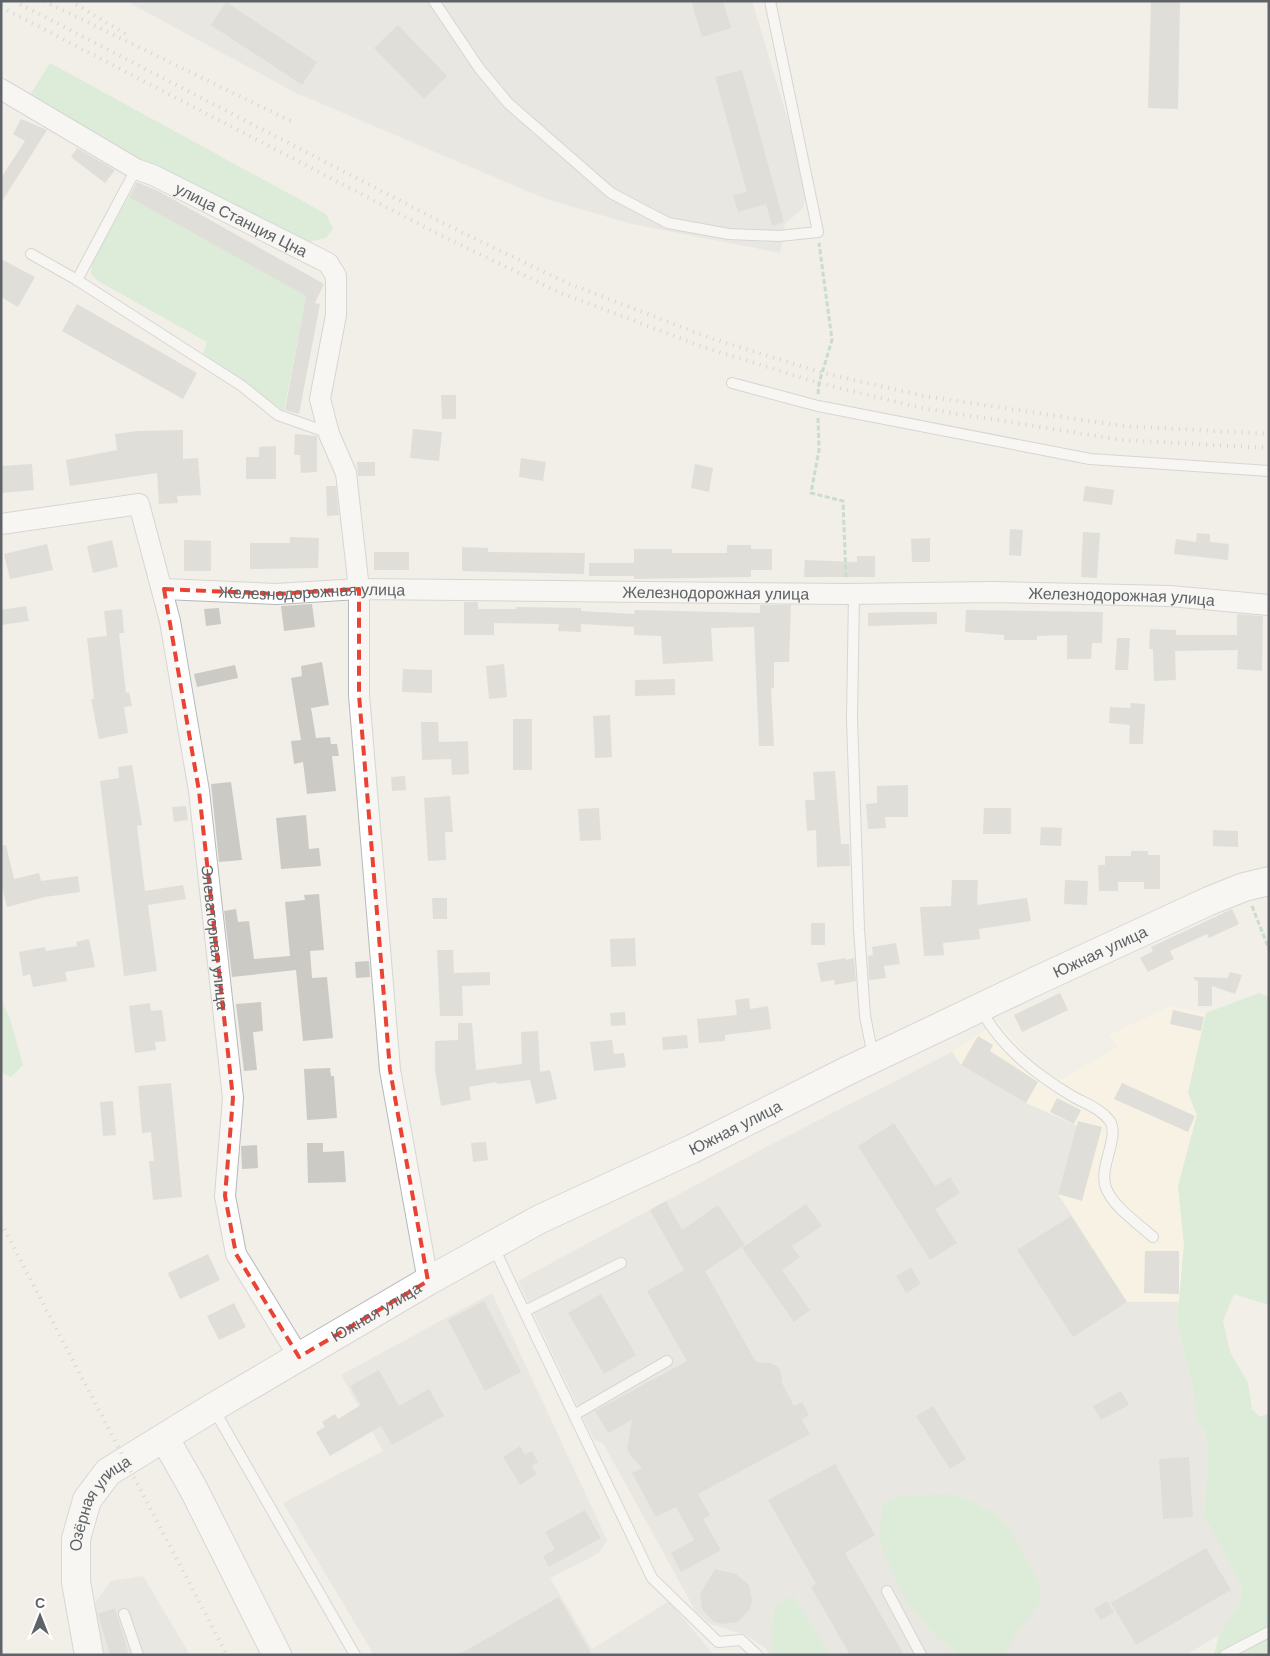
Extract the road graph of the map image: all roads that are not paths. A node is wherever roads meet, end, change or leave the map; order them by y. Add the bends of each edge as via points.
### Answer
1 (434, 1) edge
2 (770, 1) edge
3 (1, 89) edge
4 (136, 170) junction
5 (31, 254) dead end
6 (77, 280) junction
7 (732, 383) dead end
8 (330, 434) junction
9 (1269, 471) edge
10 (1, 524) edge
11 (164, 589) junction
12 (359, 589) junction
13 (854, 594) junction
14 (1269, 605) edge
15 (1256, 884) edge
16 (980, 1008) junction
17 (874, 1058) junction
18 (1153, 1237) dead end
19 (493, 1245) junction
20 (621, 1263) dead end
21 (428, 1281) junction
22 (525, 1311) junction
23 (299, 1357) junction
24 (667, 1361) dead end
25 (215, 1406) junction
26 (574, 1415) junction
27 (165, 1439) junction
28 (887, 1591) dead end
29 (124, 1614) dead end
30 (1269, 1632) edge
31 (89, 1655) edge
32 (138, 1655) edge
33 (277, 1655) edge
34 (355, 1655) edge
35 (757, 1655) edge
36 (921, 1655) edge
37 (1225, 1655) edge

1 - 2 lane via 479,68 508,103 611,193 668,223 729,234 797,235 818,232
3 - 4 street, улица Станция Цна
4 - 6 lane
4 - 8 street, улица Станция Цна via 153,175 328,263 334,269 336,315 320,398
5 - 6 lane
6 - 8 lane via 242,386 278,415
7 - 9 lane via 818,406 1090,459
8 - 12 street via 346,473
10 - 11 street, Элеваторная улица via 139,504
11 - 12 street, Железнодорожная улица via 276,594
11 - 23 street, Элеваторная улица via 199,791 233,1098 225,1196 236,1254
12 - 13 street, Железнодорожная улица
12 - 21 street via 359,695 390,1070
13 - 14 street, Железнодорожная улица via 992,592 1170,596
13 - 17 lane via 852,718 859,929 865,1016
15 - 16 street, Южная улица via 1209,901
16 - 17 street, Южная улица
16 - 18 lane via 991,1028 1022,1062 1100,1110 1111,1123 1104,1170 1106,1188 1118,1206
17 - 19 street, Южная улица via 692,1149 540,1219
19 - 21 street, Южная улица
19 - 22 lane
20 - 22 lane
21 - 23 street, Южная улица
22 - 26 lane
23 - 25 street, Южная улица
24 - 26 lane
25 - 27 street, Озёрная улица
25 - 34 lane
26 - 35 lane via 652,1578 718,1642 741,1640
27 - 31 street, Озёрная улица via 108,1472 87,1500 76,1539 76,1582
27 - 33 street
28 - 36 lane
29 - 32 lane
30 - 37 lane

